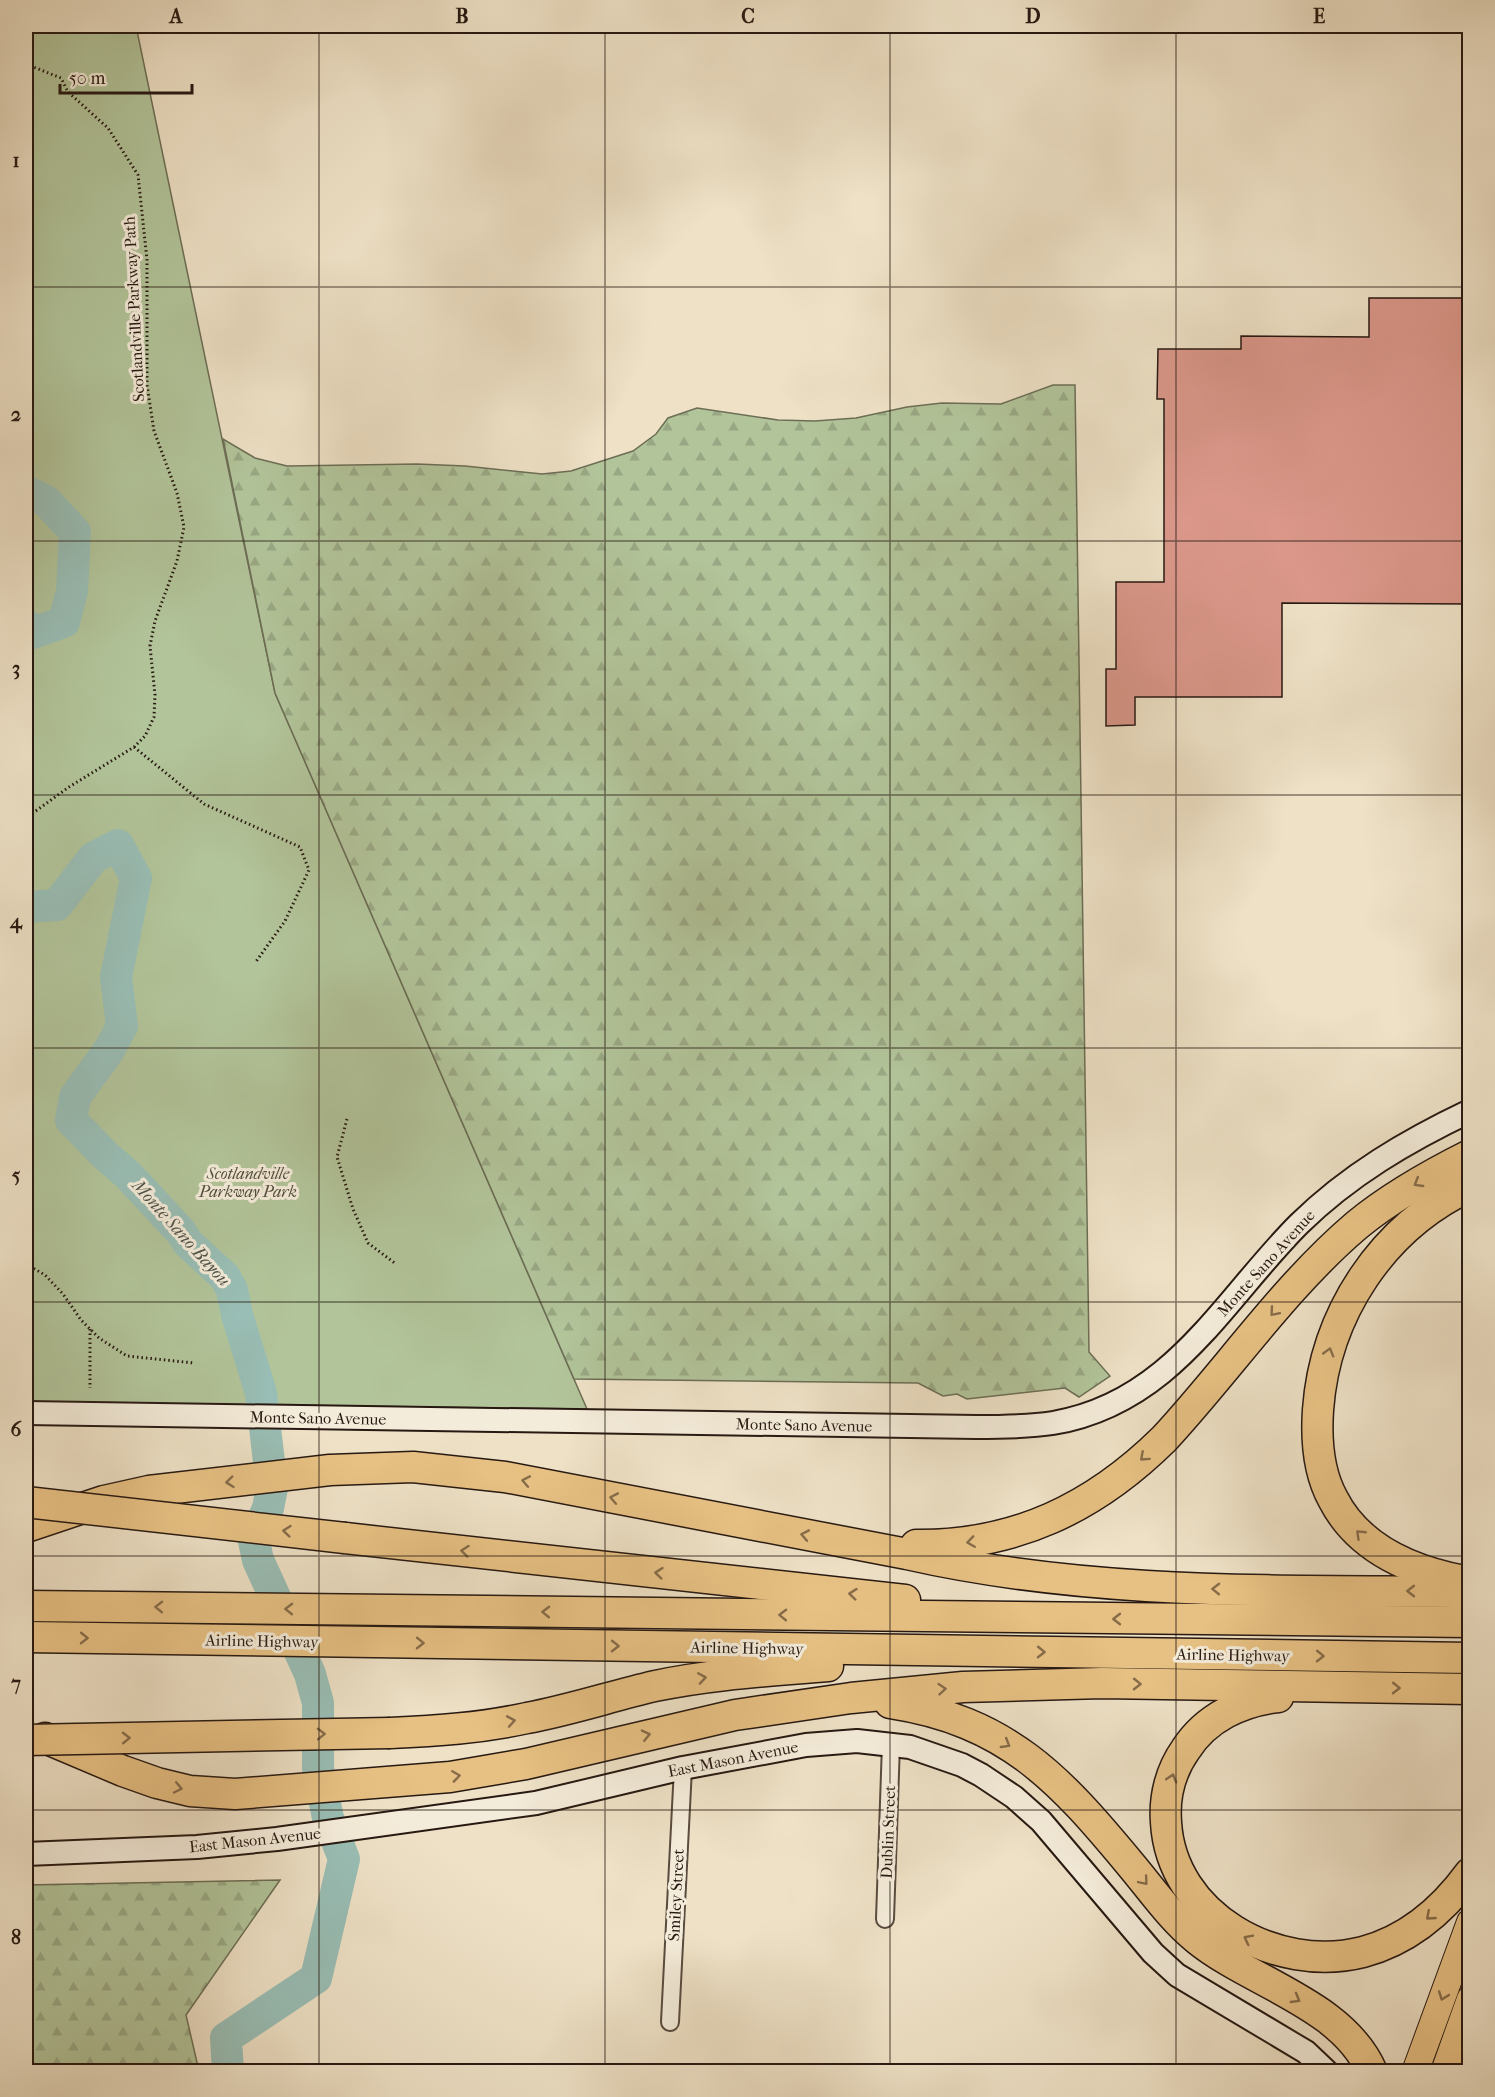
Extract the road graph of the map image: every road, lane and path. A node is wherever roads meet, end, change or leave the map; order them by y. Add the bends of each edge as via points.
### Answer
1 (26, 64) edge
2 (134, 747) junction
3 (26, 818) edge
4 (255, 963) dead end
5 (1470, 1111) edge
6 (347, 1119) dead end
7 (1470, 1155) edge
8 (1470, 1186) edge
9 (26, 1264) edge
10 (396, 1264) dead end
11 (90, 1329) junction
12 (194, 1363) dead end
13 (90, 1388) dead end
14 (26, 1413) edge
15 (26, 1502) edge
16 (26, 1527) edge
17 (884, 1550) junction
18 (1470, 1582) edge
19 (1470, 1592) edge
20 (26, 1606) edge
21 (926, 1617) junction
22 (1470, 1622) edge
23 (26, 1637) edge
24 (1003, 1651) junction
25 (1470, 1658) edge
26 (1295, 1687) junction
27 (1470, 1689) edge
28 (851, 1698) junction
29 (26, 1730) edge
30 (26, 1740) edge
31 (891, 1744) junction
32 (682, 1768) junction
33 (26, 1854) edge
34 (1470, 1873) edge
35 (885, 1919) dead end
36 (1470, 1922) edge
37 (1470, 1999) edge
38 (670, 2022) dead end
39 (1327, 2072) edge
40 (1372, 2072) edge
41 (1415, 2072) edge
42 (1443, 2072) edge

1 - 2 path, Scotlandville Parkway Path via 61,78 68,92 108,128 138,175 147,260 147,385 154,431 177,493 184,526 150,646 154,717 145,736
2 - 3 path, Scotlandville Parkway Path
2 - 4 path via 204,804 300,847 309,870 285,921
5 - 14 street, Monte Sano Avenue via 1386,1155 1339,1188 1298,1225 1188,1349 1155,1379 1117,1402 1069,1420 976,1427
6 - 10 path via 338,1156 353,1209 368,1243
7 -> 17 highway via 1397,1196 1341,1239 1312,1267 1164,1439 1105,1488 1063,1513 1003,1536
18 -> 8 highway via 1408,1565 1385,1554 1359,1533 1341,1513 1328,1489 1320,1463 1317,1430 1322,1379 1332,1341 1360,1281 1409,1225
9 - 11 path via 45,1275
11 - 12 path via 127,1356
11 - 13 path
21 -> 15 highway, bridge via 905,1600
17 -> 16 highway via 505,1477 413,1467 330,1470 149,1491 104,1501
19 -> 17 highway via 1117,1585 963,1567
21 -> 20 highway, Airline Highway
22 -> 21 highway, Airline Highway
23 -> 24 highway, Airline Highway
24 -> 25 highway, Airline Highway
30 -> 24 highway, bridge via 450,1729 505,1722 701,1678 837,1665 911,1664
26 -> 27 highway
28 -> 26 highway via 1043,1684
34 -> 26 highway via 1419,1926 1378,1947 1347,1955 1298,1954 1255,1942 1196,1899 1178,1871 1168,1843 1165,1814 1174,1769 1190,1743 1211,1722 1237,1708 1282,1697
29 -> 28 highway via 157,1783 209,1793 268,1793 450,1777 526,1764 725,1717
28 -> 40 highway via 948,1717 984,1731 1020,1752 1069,1794 1191,1934 1330,2020 1354,2043
31 - 32 street, East Mason Avenue via 824,1743
31 - 35 street, Dublin Street
31 - 39 street, East Mason Avenue via 925,1751 962,1766 1014,1797 1041,1821 1148,1947 1177,1975 1306,2052
32 - 33 street, East Mason Avenue via 537,1803 277,1839 197,1847
32 - 38 street, Smiley Street
36 -> 41 main road
37 - 42 main road

